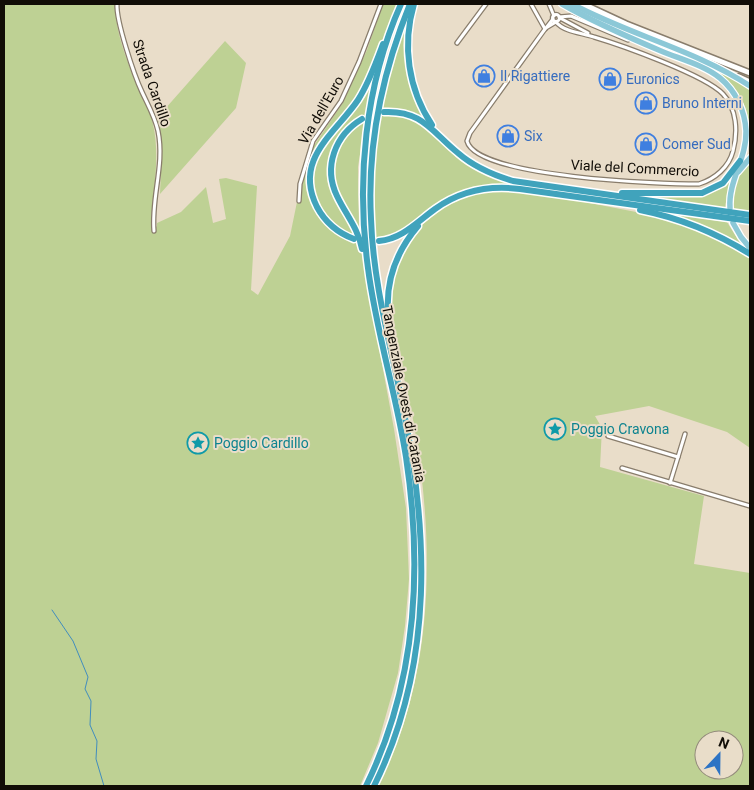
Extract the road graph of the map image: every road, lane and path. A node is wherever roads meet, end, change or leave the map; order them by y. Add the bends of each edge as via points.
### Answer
1 (117, 4) edge
2 (381, 4) edge
3 (401, 4) edge
4 (410, 4) edge
5 (414, 4) edge
6 (486, 4) edge
7 (531, 4) edge
8 (549, 4) edge
9 (562, 4) edge
10 (572, 4) edge
11 (583, 4) edge
12 (560, 17) junction
13 (395, 18) junction
14 (554, 19) junction
15 (545, 29) junction
16 (595, 37) junction
17 (457, 43) dead end
18 (652, 47) junction
19 (730, 70) junction
20 (750, 74) edge
21 (750, 82) edge
22 (750, 86) edge
23 (384, 112) dead end
24 (362, 118) dead end
25 (441, 138) junction
26 (750, 158) edge
27 (740, 161) junction
28 (735, 175) junction
29 (558, 188) junction
30 (568, 195) junction
31 (299, 201) dead end
32 (730, 208) dead end
33 (750, 215) edge
34 (425, 216) junction
35 (750, 222) edge
36 (733, 223) dead end
37 (154, 231) dead end
38 (354, 239) dead end
39 (379, 241) dead end
40 (750, 248) edge
41 (750, 254) edge
42 (385, 354) junction
43 (393, 359) junction
44 (685, 434) dead end
45 (608, 436) dead end
46 (678, 457) junction
47 (622, 468) dead end
48 (670, 483) junction
49 (750, 506) edge
50 (366, 786) edge
51 (374, 786) edge

1 - 37 street, Strada Cardillo via 118,17 141,90 158,133 160,163
2 - 31 street, Via dell'Euro via 341,101 313,141 300,184
3 - 13 highway, Tangenziale Ovest di Catania
4 - 43 highway, Tangenziale Ovest di Catania via 385,74 371,163 374,263
5 - 25 highway via 408,33 410,73 421,105
6 - 17 street
7 - 15 street
8 - 14 street
9 - 18 main road
10 - 19 main road
11 - 19 street
12 - 14 street
12 - 16 street
12 - 18 street via 571,16
13 - 38 highway via 362,92 321,145 312,166 311,187 318,209 332,227
13 - 42 highway, Tangenziale Ovest di Catania via 369,118 362,194 368,269
14 - 15 street
14 - 16 street via 564,28
15 - 16 street, Viale del Commercio via 470,133 467,141 470,147 505,165 555,175 699,184 724,168 732,156 736,128 733,113 722,93 702,80
18 - 27 main road via 709,71 734,93 745,125 746,138
19 - 20 street
19 - 21 street
19 - 22 main road
23 - 25 highway via 414,116
24 - 42 highway via 337,144 331,175 336,195 359,235 374,317
25 - 29 highway via 468,161 499,177
26 - 28 main road
27 - 28 main road
27 - 29 highway via 722,183 694,194 625,194
28 - 32 main road via 729,196
29 - 33 highway
30 - 34 highway via 507,187 482,189 457,196
30 - 35 highway
30 - 41 highway via 688,222
34 - 39 highway via 400,236
34 - 43 highway via 404,245 389,283
36 - 40 main road
42 - 50 highway, Tangenziale Ovest di Catania via 401,427 410,491 415,592 402,690 387,738
43 - 51 highway, Tangenziale Ovest di Catania via 412,456 420,515 423,576 416,654 407,698
44 - 46 street
45 - 46 street
46 - 48 street
47 - 48 street
48 - 49 street

